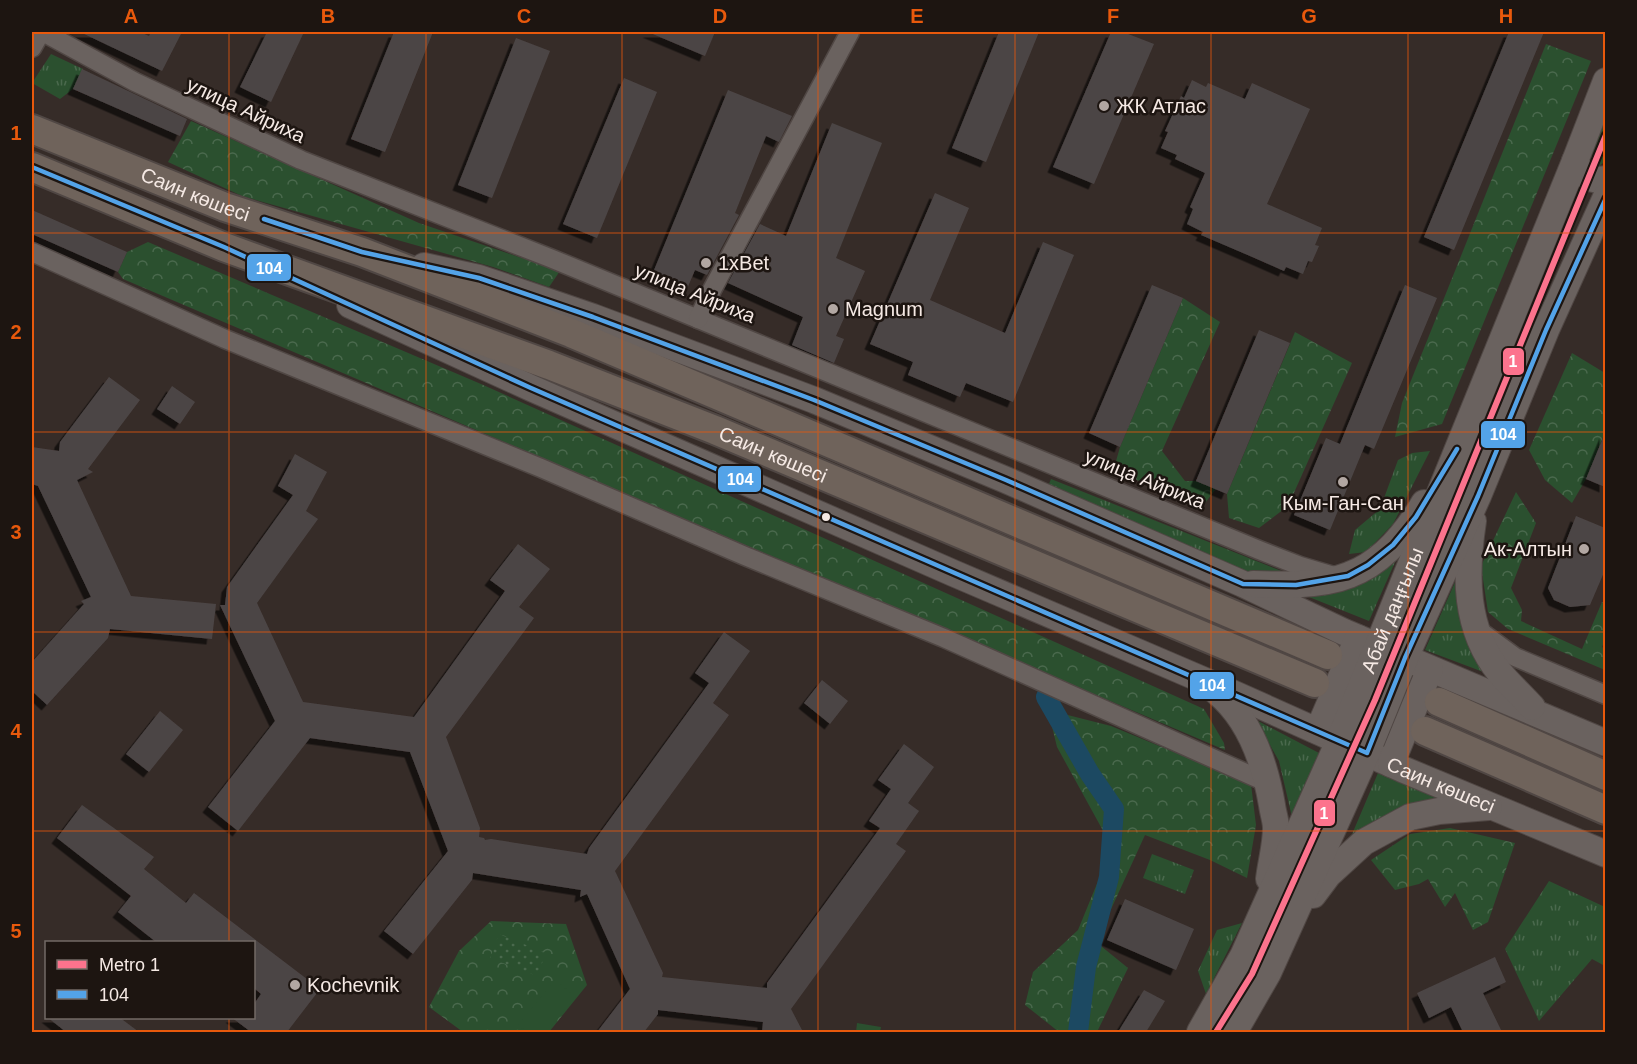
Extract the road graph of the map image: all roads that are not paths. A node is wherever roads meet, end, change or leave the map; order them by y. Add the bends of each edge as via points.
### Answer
1 (42, 32) edge
2 (850, 32) edge
3 (32, 48) edge
4 (1605, 81) edge
5 (32, 129) edge
6 (1575, 161) junction
7 (32, 167) edge
8 (1605, 179) edge
9 (1605, 197) edge
10 (224, 247) junction
11 (32, 252) edge
12 (362, 252) junction
13 (698, 319) junction
14 (825, 372) junction
15 (814, 400) junction
16 (1457, 449) junction
17 (1478, 496) junction
18 (1339, 578) junction
19 (1243, 584) junction
20 (1474, 626) junction
21 (1368, 642) junction
22 (1328, 655) dead end
23 (1405, 658) junction
24 (1430, 669) junction
25 (1203, 680) junction
26 (1315, 683) dead end
27 (1605, 695) edge
28 (1439, 702) dead end
29 (1539, 714) junction
30 (1425, 731) dead end
31 (1328, 736) junction
32 (1605, 743) edge
33 (1367, 753) junction
34 (1391, 764) junction
35 (1605, 776) edge
36 (1268, 783) junction
37 (1493, 806) junction
38 (1605, 810) edge
39 (1605, 854) edge
40 (1267, 904) junction
41 (1292, 922) junction
42 (1200, 1032) edge
43 (1234, 1032) edge

1 - 3 street
1 - 13 street, улица Айриха via 135,82 302,160
2 - 13 street
4 - 6 main road, Абай даңғылы
5 - 12 main road, Саин көшесі via 225,207
6 - 8 main road via 1588,179
6 - 16 main road, Абай даңғылы
7 - 10 main road, Саин көшесі
9 - 17 main road, Абай даңғылы
10 - 25 main road, Саин көшесі via 541,393
10 - 26 main road, Саин көшесі via 715,430
11 - 36 street via 225,339 944,638
12 - 15 main road, Саин көшесі via 479,278
12 - 22 main road, Саин көшесі via 581,337
13 - 14 street, улица Айриха
14 - 15 street
14 - 18 street, улица Айриха via 1269,554
15 - 19 main road, Саин көшесі
16 - 18 main road via 1416,517 1393,545 1368,565
16 - 21 main road, Абай даңғылы
17 - 20 main road via 1470,561 1469,597
17 - 23 main road, Абай даңғылы
18 - 19 main road via 1296,585
19 - 21 main road, Саин көшесі
20 - 27 street via 1515,657
20 - 29 main road via 1500,672
21 - 23 main road, Саин көшесі
21 - 31 main road, Абай даңғылы
23 - 24 main road, Саин көшесі
23 - 33 main road, Абай даңғылы
24 - 29 main road, Саин көшесі
24 - 34 main road
25 - 31 main road, Саин көшесі
25 - 36 main road via 1242,719
28 - 35 main road
29 - 32 main road, Саин көшесі
30 - 38 main road
31 - 33 main road, Саин көшесі
31 - 40 main road
33 - 34 main road, Саин көшесі
33 - 41 main road, Абай даңғылы
34 - 37 main road, Саин көшесі
36 - 40 main road via 1276,828
37 - 39 main road, Саин көшесі
37 - 41 main road via 1410,817 1364,842 1328,875
40 - 42 main road
41 - 43 main road, Абай даңғылы

